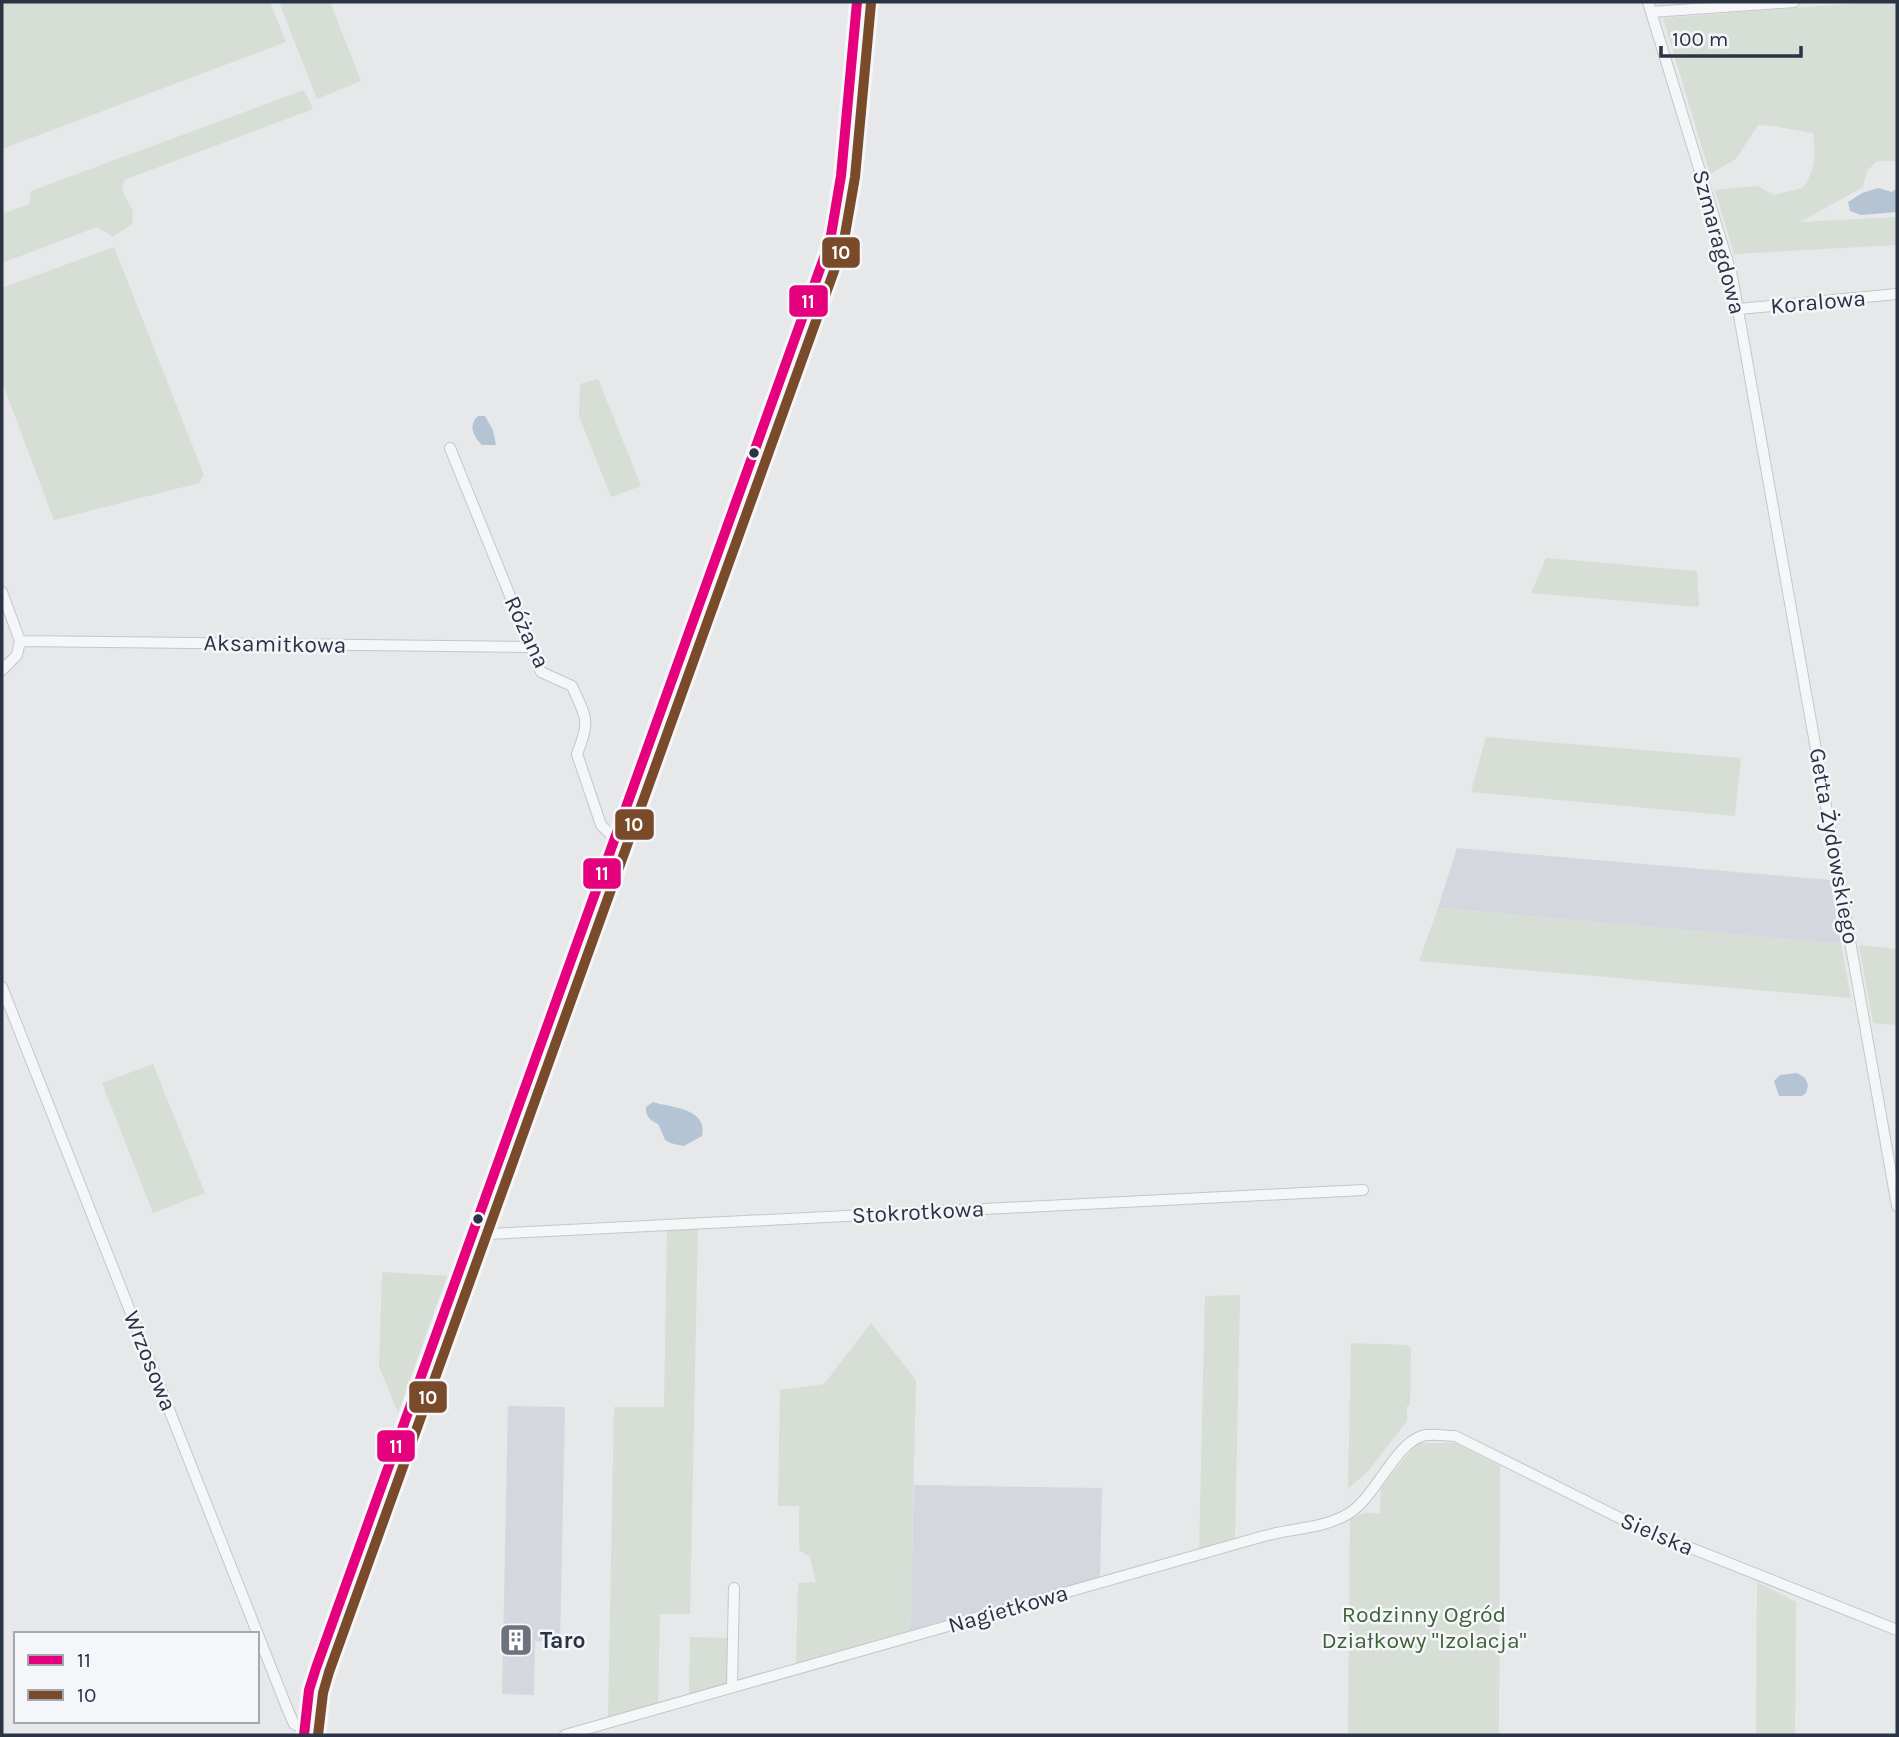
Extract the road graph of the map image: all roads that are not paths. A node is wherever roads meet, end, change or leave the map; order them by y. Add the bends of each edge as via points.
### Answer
1 (857, 2) edge
2 (1794, 2) edge
3 (1650, 7) edge
4 (1897, 294) edge
5 (1739, 309) junction
6 (450, 447) dead end
7 (1770, 486) joint
8 (2, 592) edge
9 (20, 641) junction
10 (530, 647) junction
11 (2, 670) edge
12 (614, 838) junction
13 (2, 987) edge
14 (1363, 1190) dead end
15 (1897, 1206) edge
16 (474, 1231) junction
17 (1421, 1436) joint
18 (734, 1588) dead end
19 (1897, 1630) edge
20 (257, 1632) edge
21 (259, 1636) edge
22 (732, 1686) junction
23 (304, 1732) edge
24 (565, 1735) edge

1 - 12 street via 836,213 821,267
2 - 3 street
3 - 5 street, Szmaragdowa
4 - 5 street, Koralowa
5 - 7 street, Szmaragdowa
6 - 10 street, Różana
7 - 15 street, Getta Żydowskiego
8 - 9 street
9 - 10 street, Aksamitkowa
9 - 11 street via 18,655
10 - 12 street, Różana via 541,673 572,686 585,716 586,730 577,754 601,825
12 - 16 street
13 - 20 street, Wrzosowa
14 - 16 street, Stokrotkowa
16 - 23 street via 316,1668
17 - 19 street, Sielska via 1455,1436 1637,1527
17 - 22 street, Nagietkowa via 1362,1502 1330,1523 1283,1531
18 - 22 street
21 - 23 street, Wrzosowa via 294,1724
22 - 24 street, Nagietkowa

